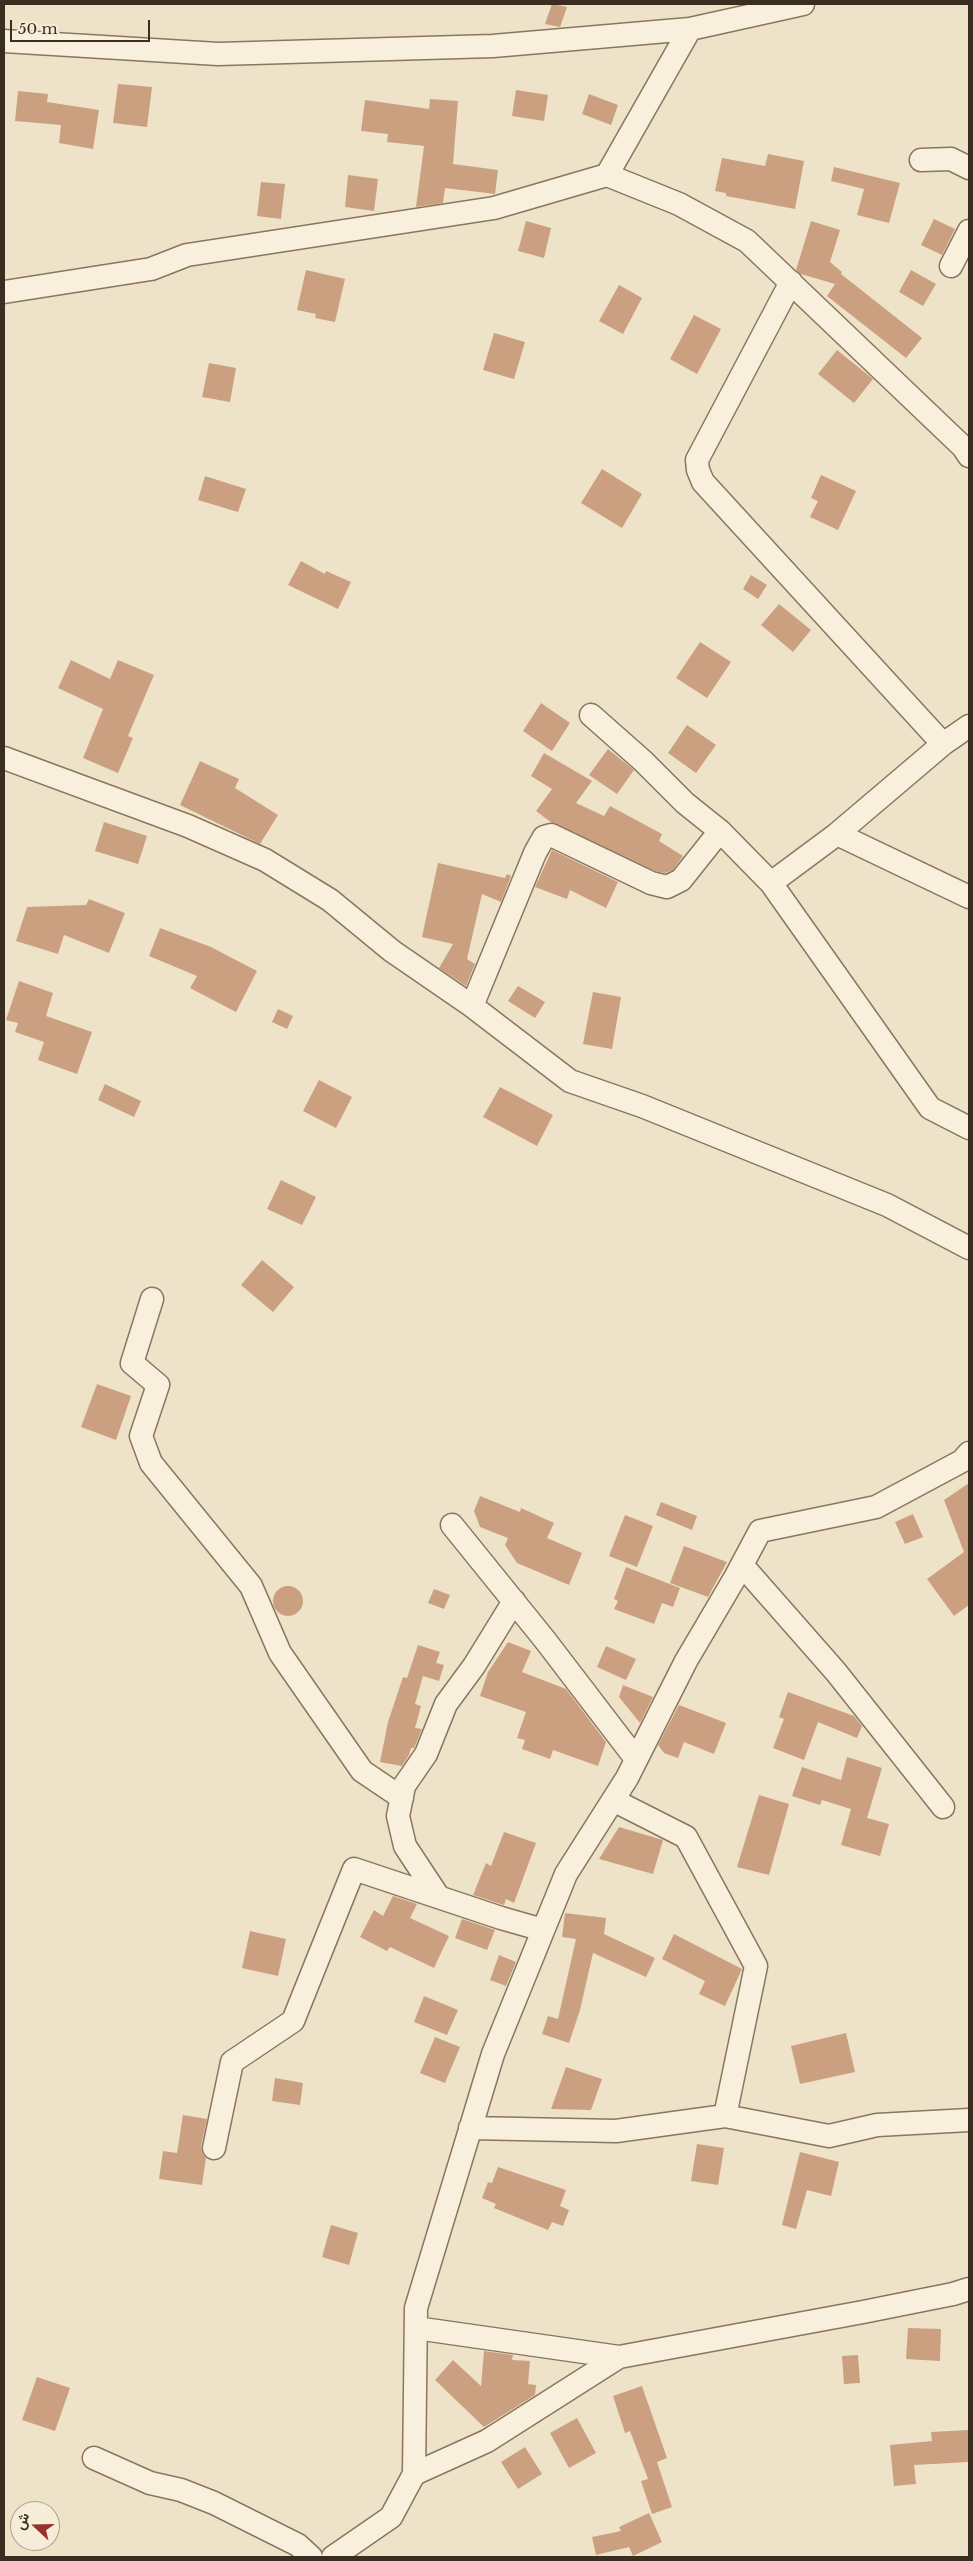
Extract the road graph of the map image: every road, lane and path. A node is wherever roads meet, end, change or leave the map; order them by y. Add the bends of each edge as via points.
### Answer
1 (803, 4) edge
2 (723, 13) edge
3 (690, 29) junction
4 (4, 42) edge
5 (922, 160) dead end
6 (969, 168) edge
7 (607, 175) junction
8 (969, 231) edge
9 (951, 266) dead end
10 (791, 282) junction
11 (4, 292) edge
12 (967, 446) edge
13 (591, 715) dead end
14 (969, 726) edge
15 (943, 744) junction
16 (4, 758) edge
17 (720, 831) junction
18 (837, 834) junction
19 (772, 883) junction
20 (969, 897) edge
21 (472, 1006) junction
22 (969, 1128) edge
23 (969, 1248) edge
24 (152, 1299) dead end
25 (969, 1453) edge
26 (452, 1525) dead end
27 (742, 1565) junction
28 (514, 1601) junction
29 (636, 1759) junction
30 (402, 1798) junction
31 (613, 1800) junction
32 (943, 1807) dead end
33 (438, 1896) junction
34 (543, 1930) junction
35 (726, 2116) junction
36 (969, 2120) edge
37 (470, 2128) junction
38 (214, 2148) dead end
39 (969, 2289) edge
40 (416, 2328) junction
41 (619, 2357) junction
42 (94, 2458) dead end
43 (414, 2474) junction
44 (311, 2557) edge
45 (333, 2557) edge

1 - 2 street
2 - 3 street
3 - 4 street via 493,46 218,54
3 - 7 street
5 - 6 street via 950,159
7 - 10 street via 679,204 747,241
7 - 11 street via 494,208 187,255 151,269
8 - 9 street
10 - 12 street
10 - 15 street via 697,460 698,470 703,482
13 - 17 street via 685,803
14 - 15 street
15 - 18 street
16 - 21 street via 188,826 265,860 330,900 392,951
17 - 19 street
17 - 21 street via 681,880 667,886 651,883 551,835 544,836 534,853
18 - 19 street
18 - 20 street
19 - 22 street via 930,1108
21 - 23 street via 570,1081 642,1106 888,1205
24 - 30 street via 132,1363 158,1385 141,1436 151,1463 252,1586 280,1653 362,1771
25 - 27 street via 962,1461 876,1507 760,1530
26 - 28 street
27 - 29 street via 686,1661
27 - 32 street via 836,1672
28 - 29 street
28 - 30 street via 446,1704 426,1754 404,1786
29 - 31 street
30 - 33 street via 398,1816 405,1846
31 - 34 street via 566,1874
31 - 35 street via 686,1837 756,1966
33 - 34 street
33 - 38 street via 354,1869 294,2021 232,2062
34 - 37 street via 493,2054
35 - 36 street via 829,2136 877,2125
35 - 37 street via 616,2131
37 - 40 street via 416,2308
39 - 41 street
40 - 41 street
40 - 43 street
41 - 43 street via 487,2442
42 - 44 street via 150,2483 181,2490 214,2504 298,2545
43 - 45 street via 391,2518

